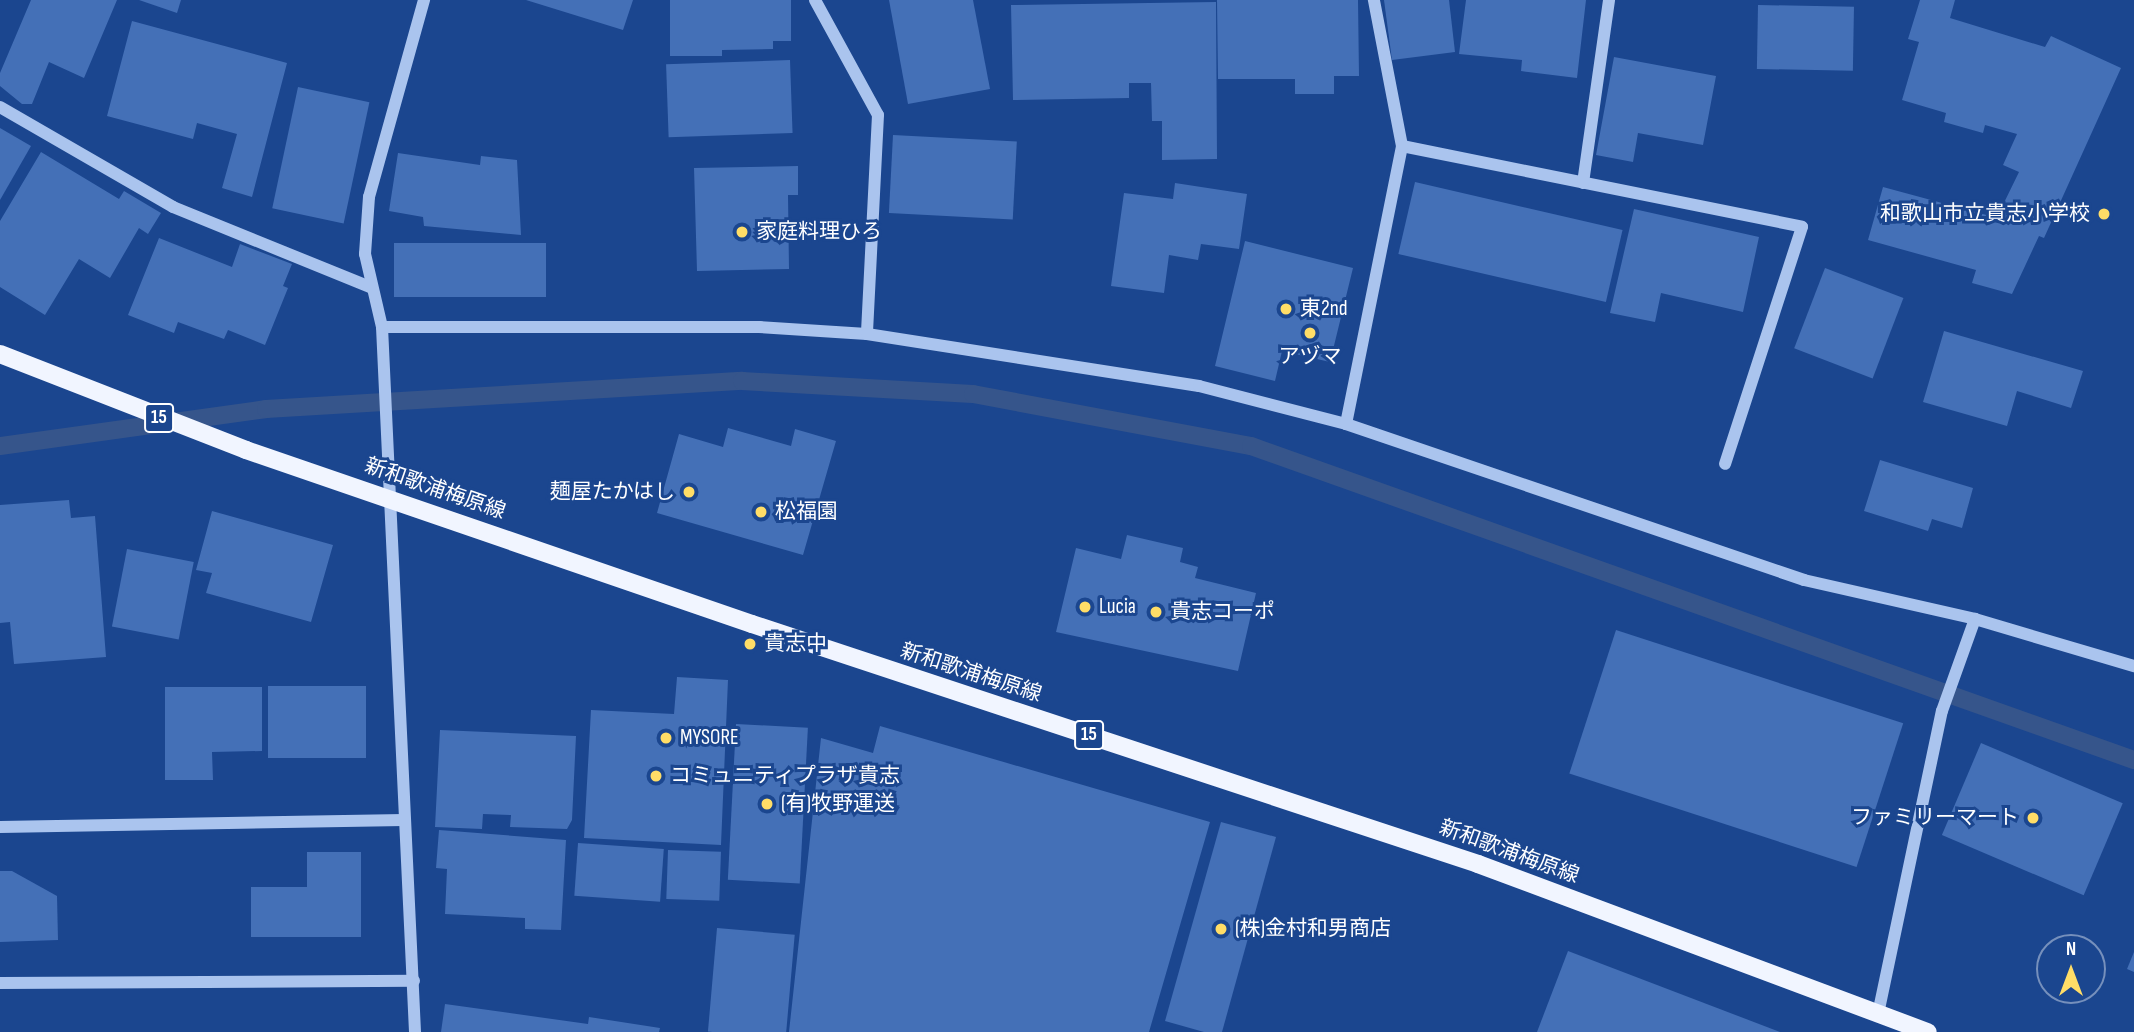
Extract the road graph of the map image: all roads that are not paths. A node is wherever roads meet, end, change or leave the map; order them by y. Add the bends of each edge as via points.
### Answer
1 (424, 0) edge
2 (815, 0) edge
3 (1374, 0) edge
4 (1609, 0) edge
5 (0, 107) edge
6 (1402, 146) junction
7 (1583, 183) junction
8 (370, 287) junction
9 (382, 327) junction
10 (867, 334) junction
11 (0, 354) edge
12 (1346, 424) junction
13 (1725, 464) dead end
14 (388, 496) junction
15 (1975, 620) junction
16 (2134, 666) edge
17 (404, 820) junction
18 (0, 827) edge
19 (414, 981) junction
20 (0, 983) edge
21 (1878, 1014) junction
22 (415, 1032) edge
23 (1928, 1032) edge

1 - 8 street via 369,197 365,254
2 - 10 street via 878,115
3 - 6 street
4 - 7 street
5 - 8 street via 173,207
6 - 7 street
6 - 12 street
7 - 13 street via 1802,227
8 - 9 street
9 - 10 street via 759,327
9 - 14 street
10 - 12 street via 1199,386
11 - 14 main road, 新和歌浦梅原線 / 15 via 72,386 246,450
12 - 15 street via 1804,580
14 - 17 street
14 - 21 main road, 新和歌浦梅原線 / 15 via 752,624 1478,864
15 - 16 street
15 - 21 street via 1942,711
17 - 18 street
17 - 19 street
19 - 20 street
19 - 22 street
21 - 23 main road, 新和歌浦梅原線 / 15

